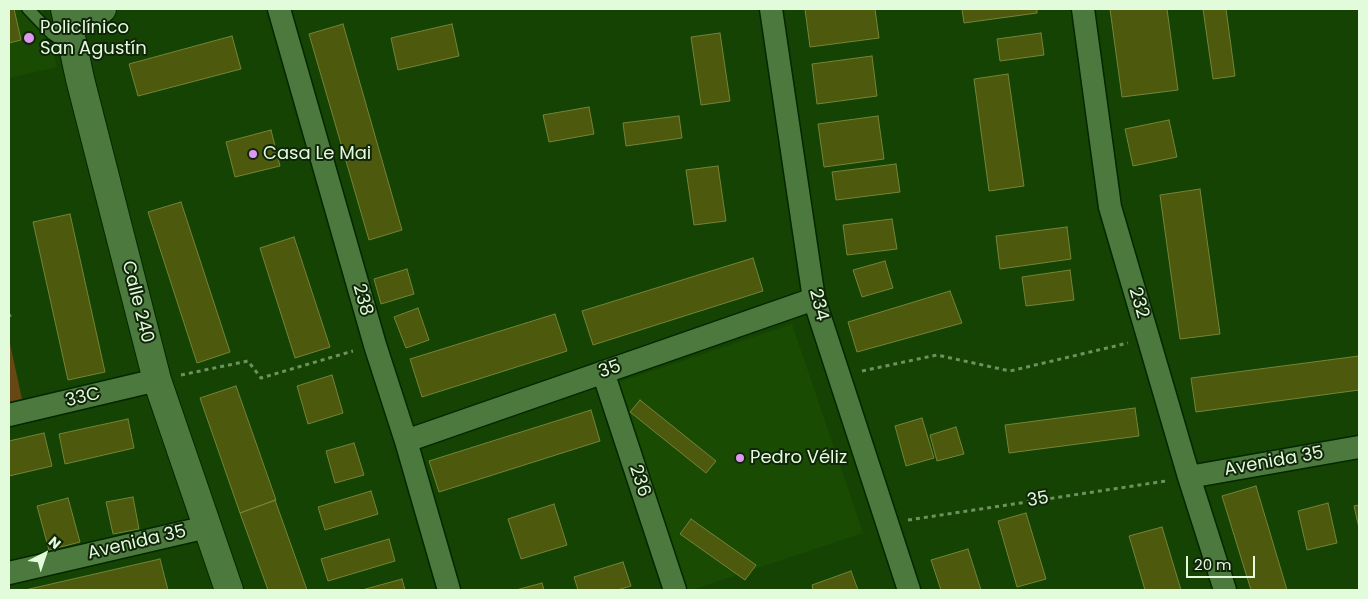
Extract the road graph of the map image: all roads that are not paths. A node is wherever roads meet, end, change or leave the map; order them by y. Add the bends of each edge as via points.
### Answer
1 (28, 9) edge
2 (102, 9) edge
3 (279, 9) edge
4 (771, 9) edge
5 (1083, 9) edge
6 (66, 14) edge
7 (74, 48) junction
8 (814, 299) junction
9 (603, 372) junction
10 (157, 380) junction
11 (9, 415) edge
12 (406, 441) junction
13 (1359, 447) edge
14 (1189, 477) junction
15 (206, 527) junction
16 (9, 573) edge
17 (229, 590) edge
18 (449, 590) edge
19 (675, 590) edge
20 (909, 590) edge
21 (1226, 590) edge

1 - 7 lane via 52,34
2 - 6 street
3 - 12 street, 238 via 375,345
4 - 8 street, 234
5 - 14 street, 232 via 1110,206
6 - 7 street, Calle 240
7 - 10 street, Calle 240
8 - 9 street, 35
8 - 20 street, 234
9 - 12 street, 35
9 - 19 street, 236
10 - 11 street, 33C
10 - 15 street, Calle 240
12 - 18 street, 238
13 - 14 street, Avenida 35
14 - 21 street, 232
15 - 16 street, Avenida 35
15 - 17 street, Calle 240

